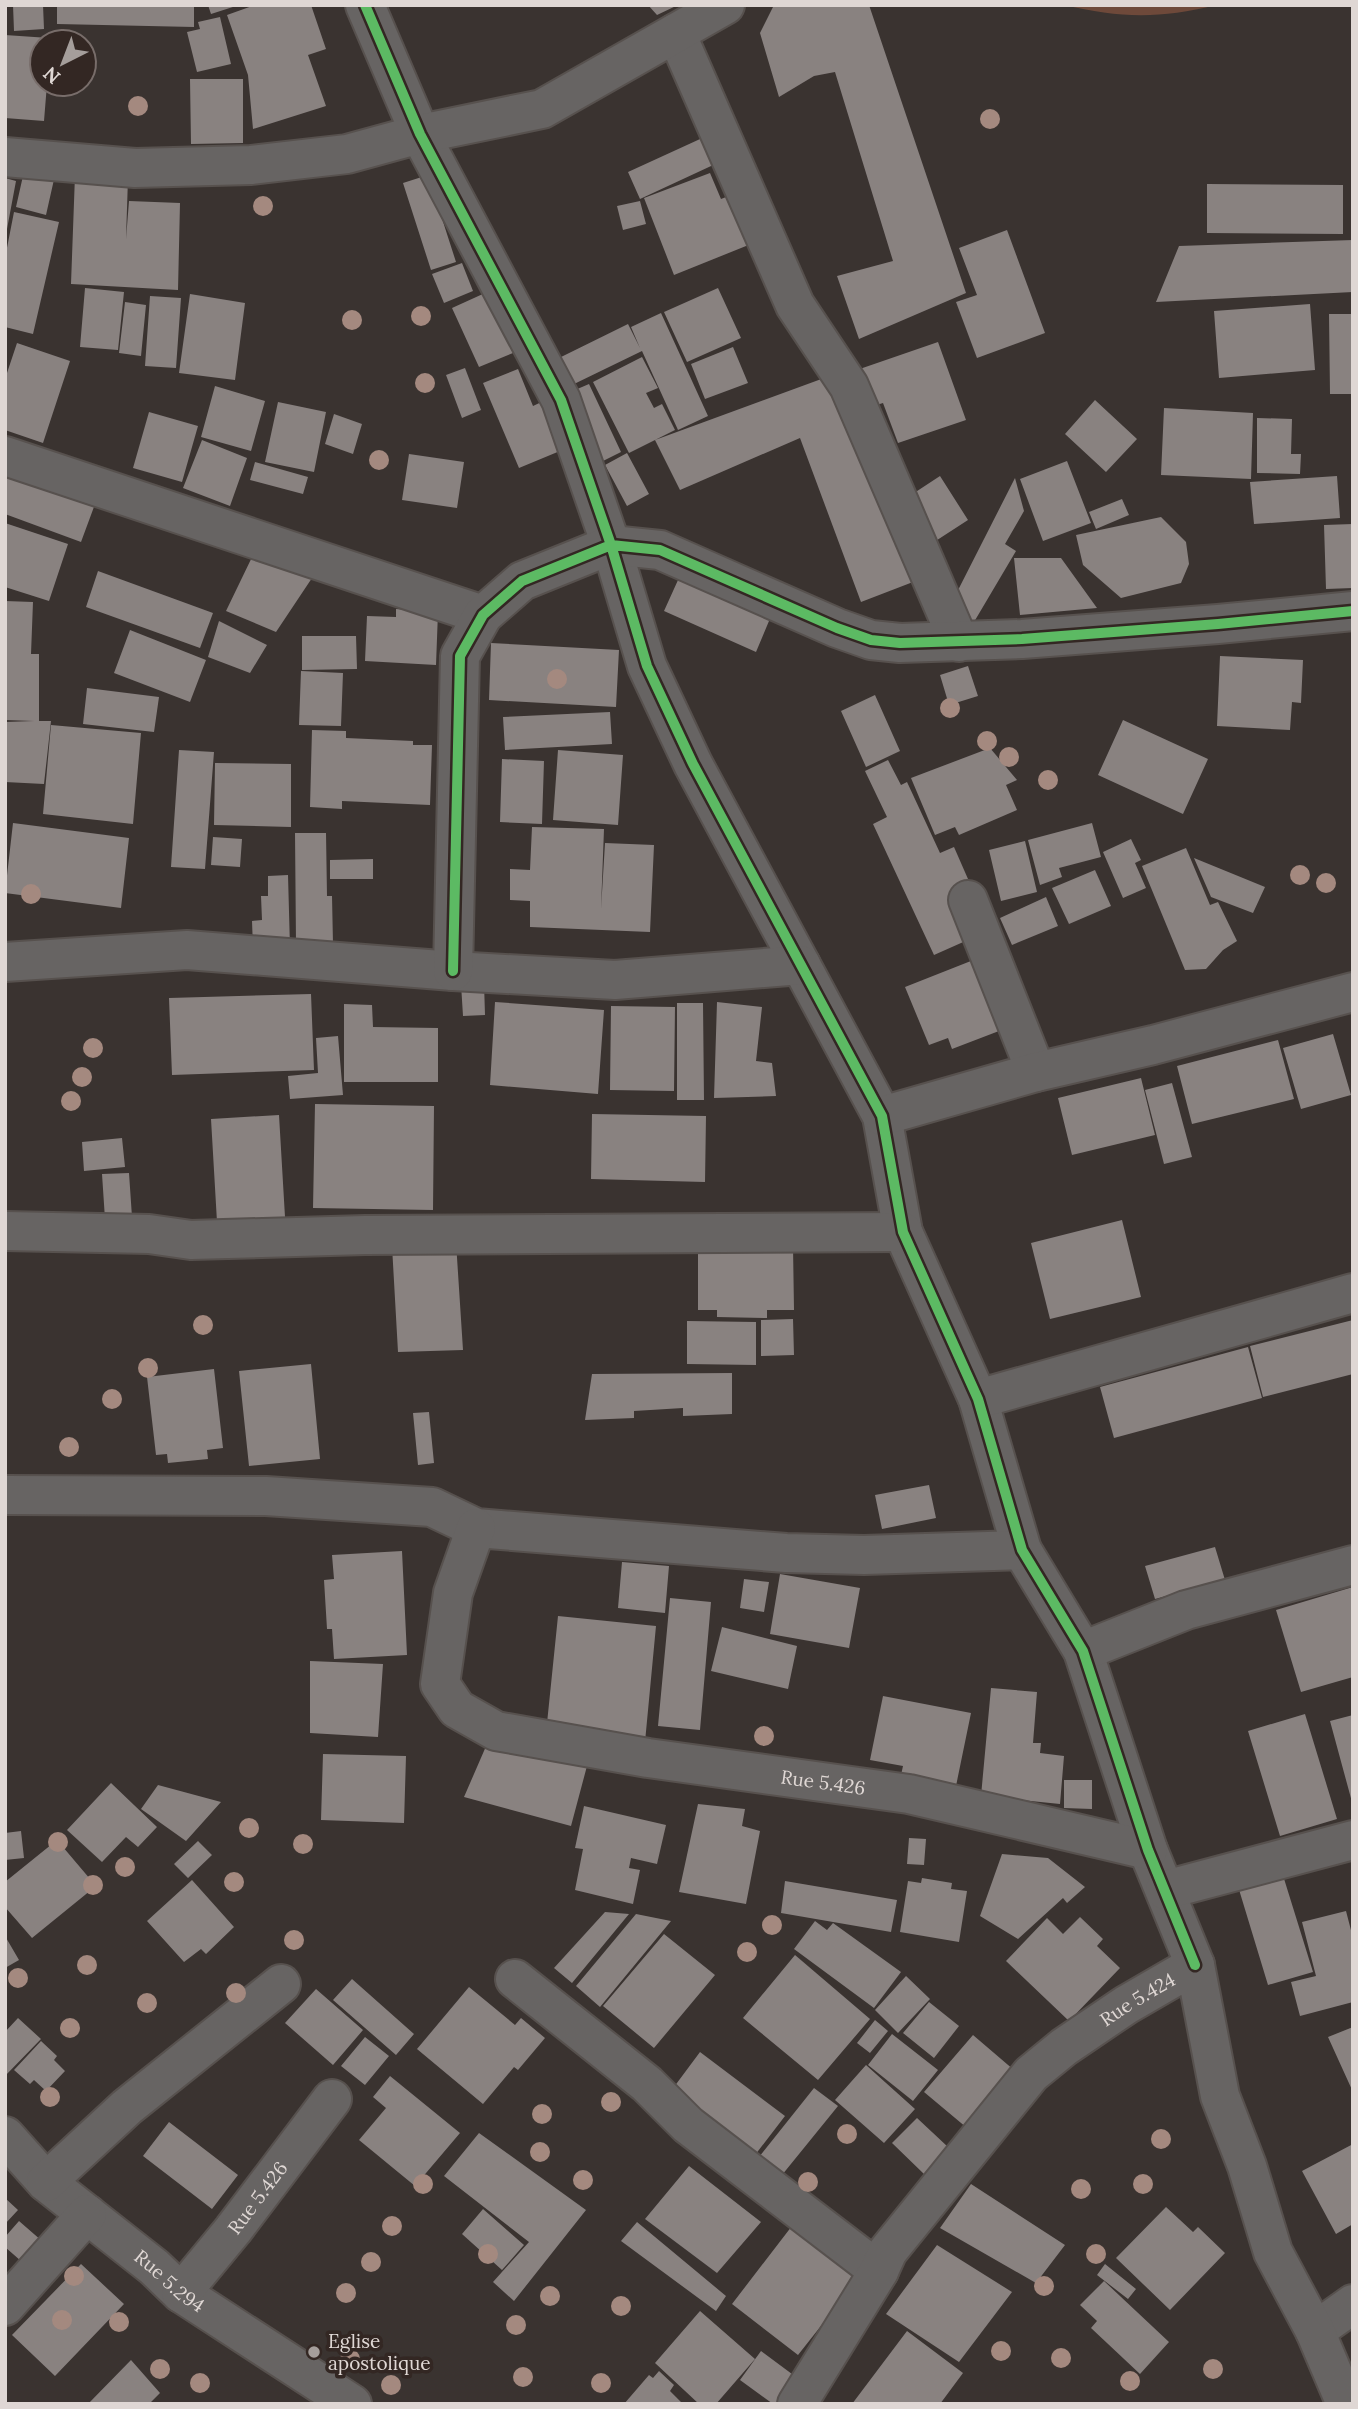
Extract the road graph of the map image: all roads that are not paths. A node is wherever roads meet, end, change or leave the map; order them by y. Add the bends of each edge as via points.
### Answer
1 (365, 5) edge
2 (724, 5) edge
3 (676, 33) junction
4 (419, 135) junction
5 (5, 157) edge
6 (5, 456) edge
7 (611, 545) junction
8 (1353, 611) edge
9 (484, 615) junction
10 (959, 642) junction
11 (968, 900) dead end
12 (5, 962) edge
13 (801, 965) junction
14 (453, 971) junction
15 (1353, 992) edge
16 (1036, 1072) junction
17 (882, 1116) junction
18 (5, 1231) edge
19 (903, 1232) junction
20 (1353, 1293) edge
21 (978, 1399) junction
22 (5, 1495) edge
23 (476, 1528) junction
24 (1022, 1550) junction
25 (1353, 1565) edge
26 (1083, 1651) junction
27 (1353, 1840) edge
28 (1148, 1850) junction
29 (1165, 1890) junction
30 (1195, 1965) junction
31 (515, 1979) dead end
32 (281, 1984) dead end
33 (332, 2099) dead end
34 (5, 2136) edge
35 (46, 2182) junction
36 (87, 2214) junction
37 (879, 2271) junction
38 (181, 2293) junction
39 (1353, 2304) edge
40 (5, 2306) edge
41 (1315, 2331) junction
42 (352, 2404) edge
43 (796, 2404) edge
44 (1346, 2404) edge

1 - 4 street
2 - 3 street
3 - 4 street via 542,109
3 - 10 street via 795,305 849,386
4 - 5 street via 347,154 251,165 135,168
4 - 7 street via 561,400
6 - 9 street
7 - 9 street via 522,581
7 - 10 street via 660,550 871,640
7 - 13 street via 647,666 693,764
8 - 10 street
9 - 14 street via 460,656
11 - 16 street
12 - 14 street via 187,950
13 - 14 street via 614,979
13 - 17 street
15 - 16 street
16 - 17 street
17 - 19 street
18 - 19 street via 149,1234 191,1240
19 - 21 street
20 - 21 street
21 - 24 street
22 - 23 street via 266,1496 418,1506 432,1507
23 - 24 street via 786,1553
23 - 28 street, Rue 5.426 via 453,1593 440,1684 457,1709 496,1731 648,1758 909,1794
24 - 26 street
25 - 26 street via 1186,1610
26 - 28 street
27 - 29 street
28 - 29 street
29 - 30 street
30 - 37 street, Rue 5.424 via 1126,2005 1031,2074 888,2251
30 - 41 street, Rue 5.424 via 1220,2096 1248,2166 1273,2252
31 - 37 street via 647,2084 688,2125
32 - 35 street via 127,2107
33 - 38 street, Rue 5.426
34 - 35 street, Rue 5.294
35 - 36 street, Rue 5.294
36 - 38 street, Rue 5.294
36 - 40 street
37 - 43 street, Rue 5.424
38 - 42 street, Rue 5.294
39 - 41 street
41 - 44 street, Rue 5.424

